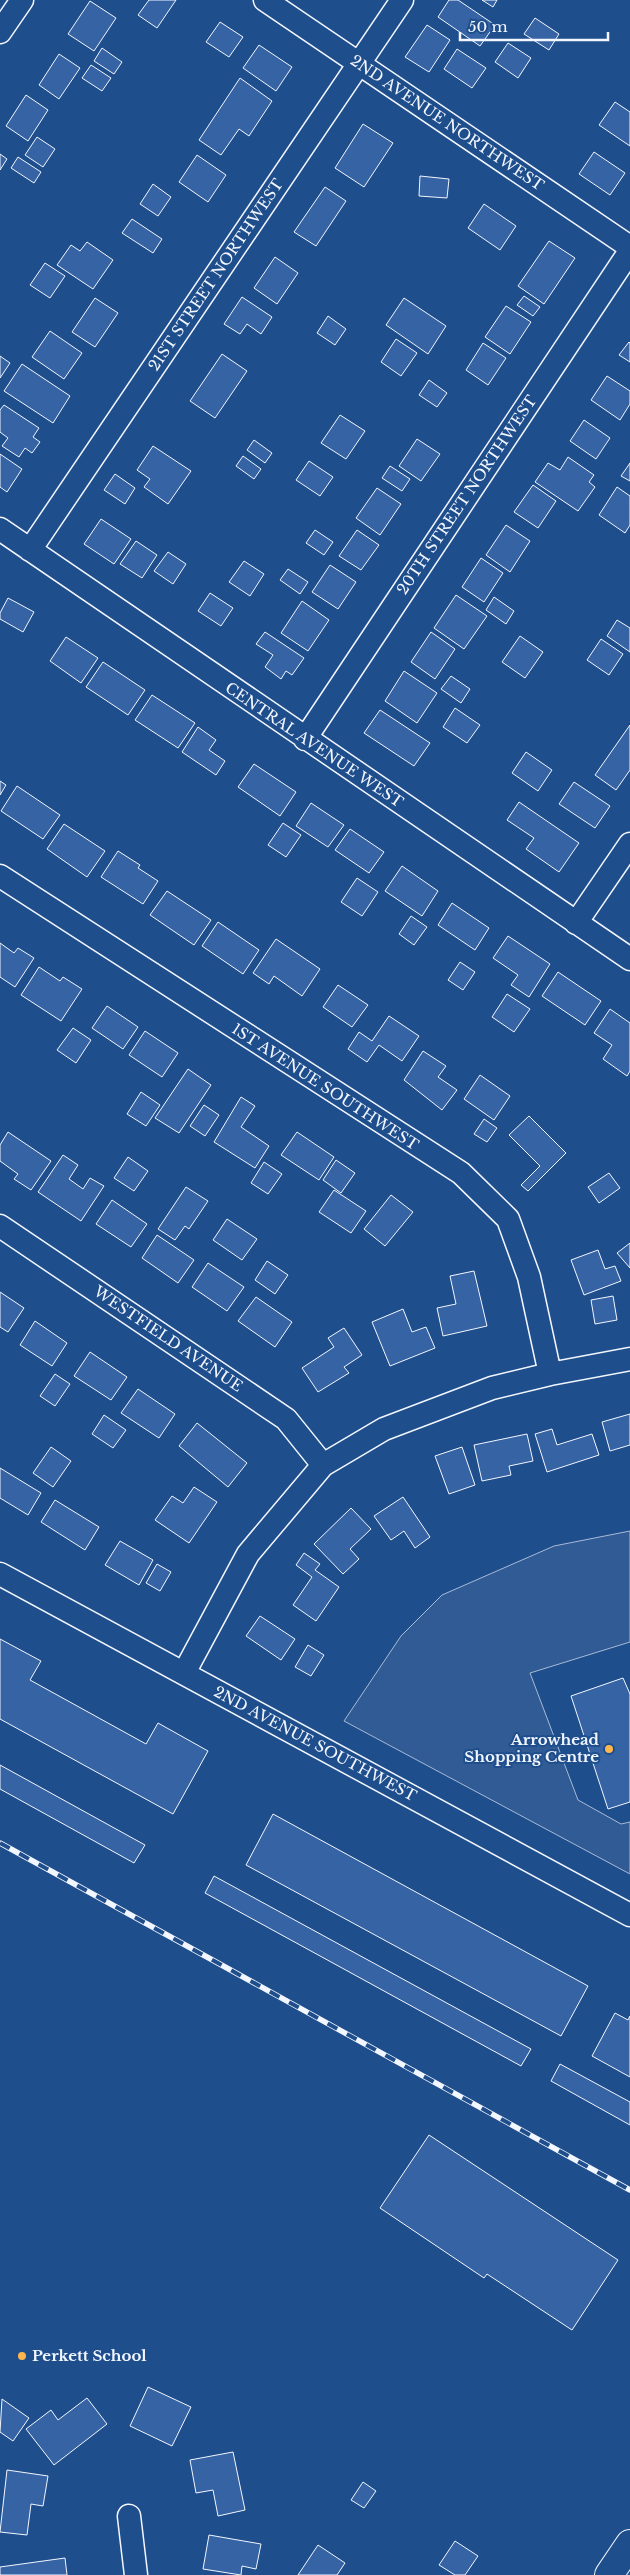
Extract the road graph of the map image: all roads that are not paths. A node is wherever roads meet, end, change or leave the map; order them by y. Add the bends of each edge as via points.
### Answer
1 (22, 0) edge
2 (264, 0) edge
3 (402, 0) edge
4 (0, 32) edge
5 (359, 64) junction
6 (630, 247) edge
7 (630, 252) edge
8 (0, 529) edge
9 (30, 550) junction
10 (305, 739) junction
11 (630, 844) edge
12 (0, 876) edge
13 (576, 923) junction
14 (630, 959) edge
15 (0, 1226) edge
16 (630, 1359) edge
17 (550, 1374) junction
18 (323, 1465) junction
19 (0, 1574) edge
20 (184, 1673) junction
21 (630, 1915) edge
22 (129, 2516) dead end
23 (630, 2544) edge
24 (136, 2575) edge
25 (609, 2575) edge

1 - 4 street
2 - 5 street, 2ND AVENUE NORTHWEST
3 - 5 street, 21ST STREET NORTHWEST
5 - 6 street, 2ND AVENUE NORTHWEST
5 - 9 street, 21ST STREET NORTHWEST
7 - 10 street, 20TH STREET NORTHWEST
8 - 9 street, CENTRAL AVENUE WEST
9 - 10 street, CENTRAL AVENUE WEST
10 - 13 street, CENTRAL AVENUE WEST
11 - 13 street
12 - 17 street, 1ST AVENUE SOUTHWEST via 460,1173 508,1219 529,1277
13 - 14 street, CENTRAL AVENUE WEST
15 - 18 street, WESTFIELD AVENUE via 286,1419
16 - 17 street
17 - 18 street via 492,1388 384,1429
18 - 20 street via 248,1554
19 - 20 street, 2ND AVENUE SOUTHWEST
20 - 21 street, 2ND AVENUE SOUTHWEST
22 - 24 street
23 - 25 main road

